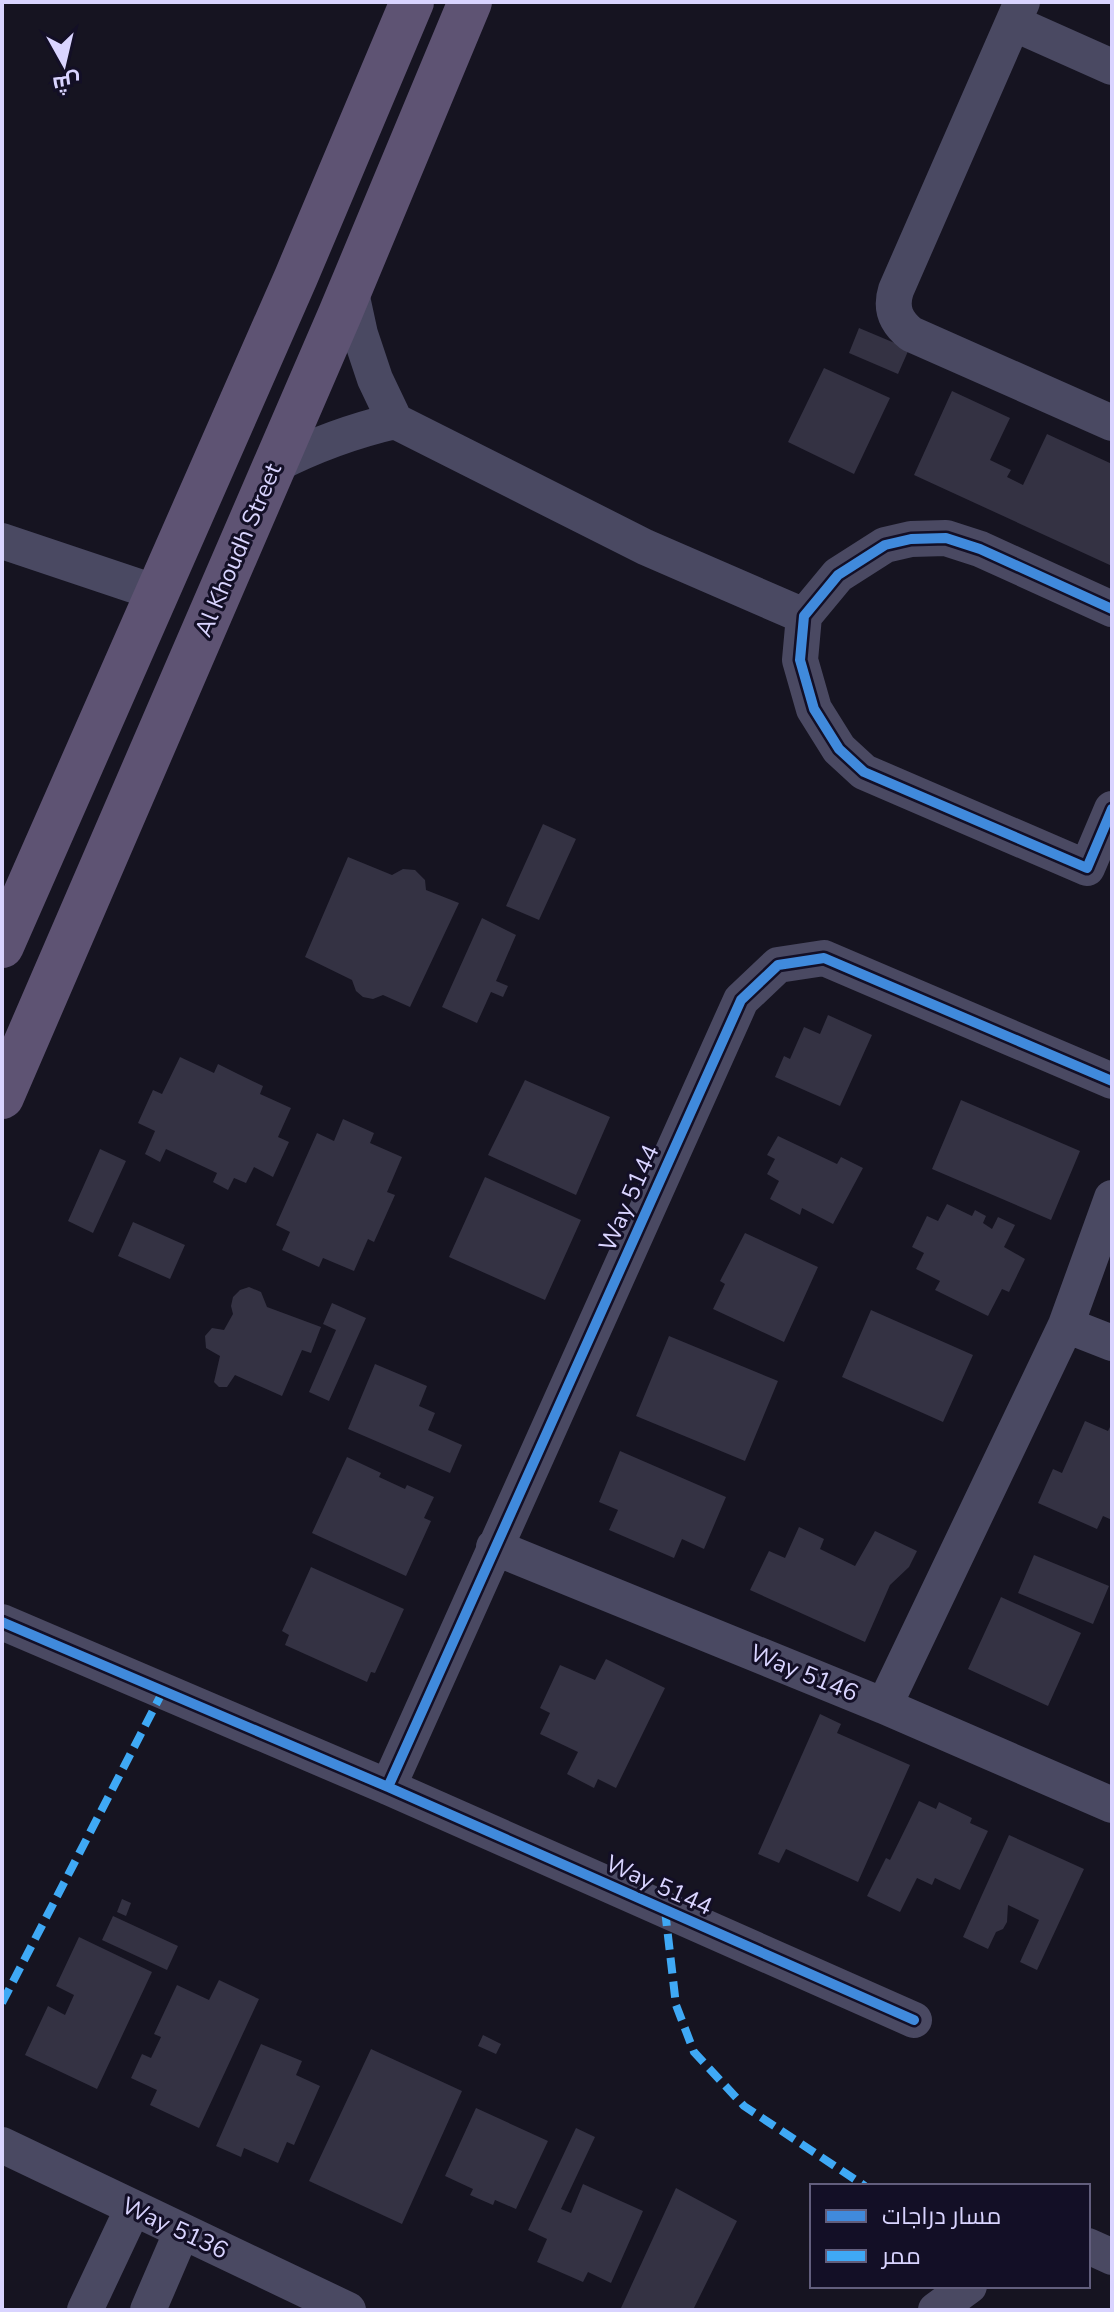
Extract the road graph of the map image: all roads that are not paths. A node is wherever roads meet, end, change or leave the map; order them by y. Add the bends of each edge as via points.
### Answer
1 (412, 2) edge
2 (470, 2) edge
3 (1018, 12) edge
4 (1112, 67) edge
5 (350, 288) junction
6 (395, 421) junction
7 (1112, 423) edge
8 (275, 465) junction
9 (2, 541) edge
10 (157, 593) junction
11 (1112, 609) edge
12 (804, 616) junction
13 (1112, 809) edge
14 (1099, 874) edge
15 (2, 946) edge
16 (1112, 1081) edge
17 (2, 1097) edge
18 (1112, 1198) edge
19 (1066, 1325) junction
20 (1112, 1343) edge
21 (494, 1547) junction
22 (2, 1622) edge
23 (884, 1706) junction
24 (388, 1787) junction
25 (1112, 1805) edge
26 (914, 2020) dead end
27 (2, 2145) edge
28 (133, 2208) junction
29 (182, 2231) junction
30 (1090, 2247) edge
31 (1112, 2257) edge
32 (966, 2288) edge
33 (85, 2310) edge
34 (148, 2310) edge
35 (348, 2310) edge
36 (936, 2310) edge

1 - 10 main road
2 - 5 main road, Al Khoudh Street
3 - 4 street
3 - 7 street via 896,290 895,317 911,334
5 - 6 street via 375,379
5 - 8 main road, Al Khoudh Street
6 - 8 street via 353,431
6 - 12 street via 645,547
8 - 17 main road, Al Khoudh Street
9 - 10 street
10 - 15 main road
11 - 12 street via 946,538 885,545 838,575
12 - 14 street via 800,660 814,709 839,749 864,772
13 - 14 street
16 - 21 street, Way 5144 via 824,958 778,965 741,1000
18 - 19 street
19 - 20 street
19 - 23 street
21 - 23 street, Way 5146
21 - 24 street, Way 5144
22 - 24 street, Way 5144
23 - 25 street, Way 5146
24 - 26 street, Way 5144
27 - 28 street, Way 5136
28 - 29 street, Way 5136
28 - 33 street
29 - 34 street
29 - 35 street, Way 5136
30 - 31 street
32 - 36 street

